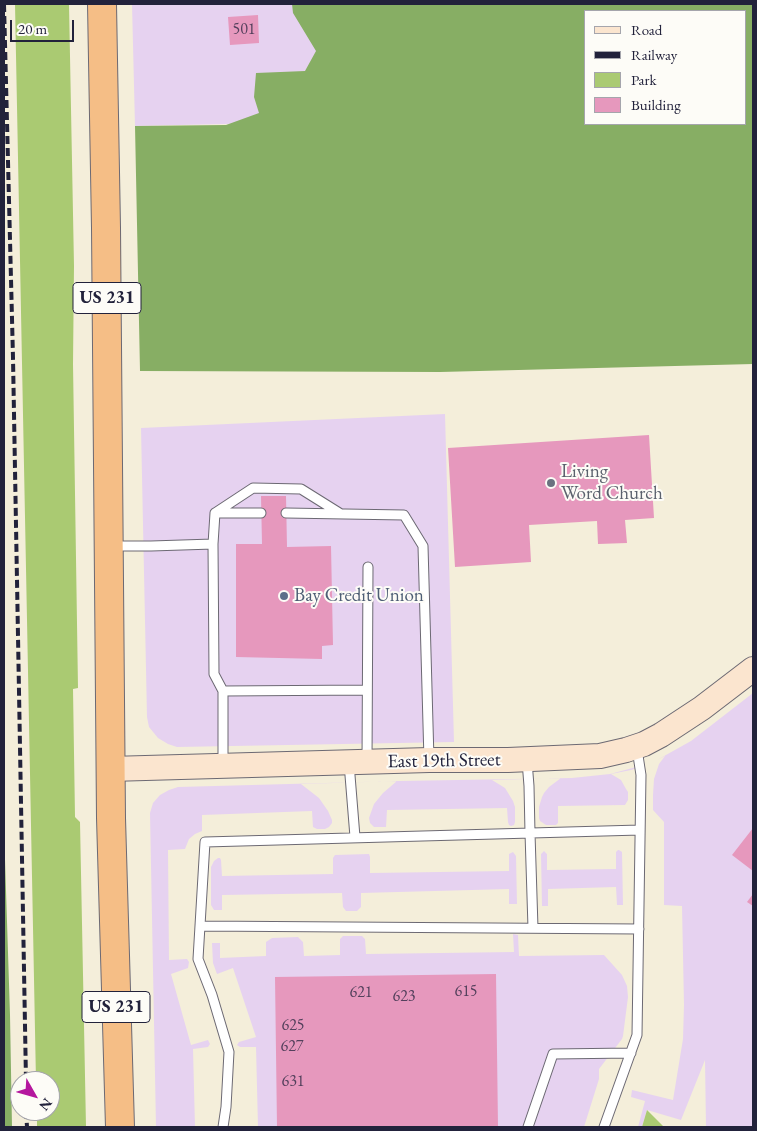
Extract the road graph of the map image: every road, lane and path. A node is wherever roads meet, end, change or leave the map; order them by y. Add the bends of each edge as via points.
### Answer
1 (102, 4) edge
2 (214, 512) junction
3 (261, 513) dead end
4 (286, 513) dead end
5 (341, 514) junction
6 (213, 544) junction
7 (108, 546) junction
8 (368, 567) dead end
9 (753, 669) edge
10 (367, 690) junction
11 (223, 691) junction
12 (637, 747) junction
13 (527, 759) junction
14 (429, 760) junction
15 (358, 763) junction
16 (223, 765) junction
17 (110, 769) junction
18 (640, 830) junction
19 (530, 833) junction
20 (355, 837) junction
21 (113, 886) junction
22 (200, 926) junction
23 (533, 928) junction
24 (639, 929) junction
25 (114, 939) dead end
26 (631, 1053) junction
27 (120, 1127) edge
28 (223, 1127) edge
29 (528, 1127) edge
30 (604, 1127) edge

1 - 7 highway, US 231
2 - 3 lane
2 - 5 lane via 253,488 262,488 301,489
2 - 6 lane
4 - 5 lane
5 - 14 lane via 404,515 422,546
6 - 7 lane
6 - 11 lane via 214,674
7 - 17 highway, US 231
8 - 10 lane
9 - 12 main road, East 19th Street via 676,726
10 - 11 lane
10 - 15 lane
11 - 16 lane
12 - 13 main road, East 19th Street via 594,757
12 - 18 lane via 641,775
13 - 14 main road, East 19th Street
13 - 19 lane
14 - 15 main road, East 19th Street
15 - 16 main road, East 19th Street
15 - 20 lane
16 - 17 main road, East 19th Street
17 - 21 highway, US 231
18 - 19 lane
18 - 24 lane
19 - 20 lane
19 - 23 lane
20 - 22 lane via 204,842
21 - 25 highway, US 231
21 - 27 highway, US 231
22 - 23 lane
22 - 28 lane via 198,959 229,1052
23 - 24 lane
24 - 26 lane via 637,1035
26 - 29 lane via 553,1054
26 - 30 lane

